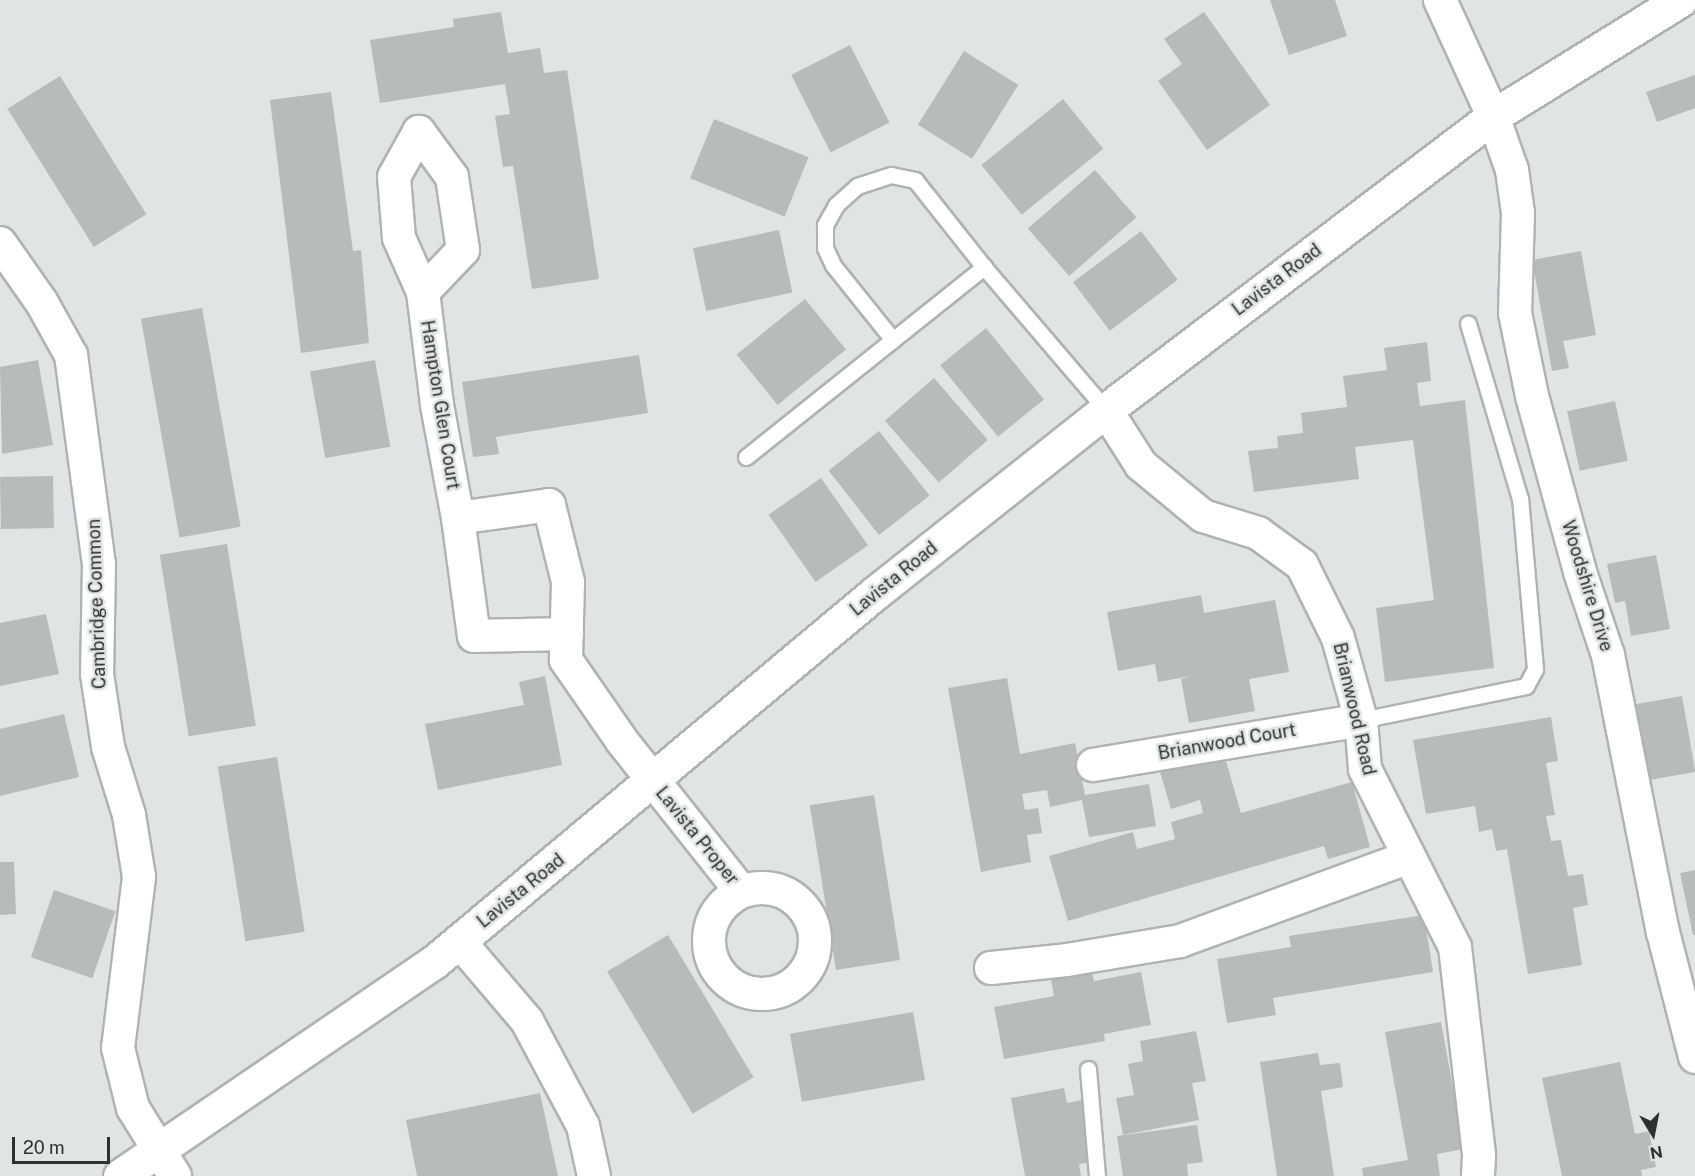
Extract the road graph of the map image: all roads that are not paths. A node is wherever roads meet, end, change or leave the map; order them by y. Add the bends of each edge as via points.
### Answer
1 (1440, 0) edge
2 (1680, 0) edge
3 (1492, 116) junction
4 (0, 243) edge
5 (984, 267) junction
6 (423, 292) dead end
7 (1468, 324) dead end
8 (893, 340) junction
9 (1106, 410) junction
10 (746, 456) dead end
11 (458, 518) junction
12 (567, 634) junction
13 (1360, 720) junction
14 (1093, 765) dead end
15 (653, 781) junction
16 (1409, 856) junction
17 (741, 891) junction
18 (459, 941) junction
19 (991, 968) dead end
20 (1695, 1057) edge
21 (1088, 1069) dead end
22 (168, 1164) edge
23 (120, 1176) edge
24 (594, 1176) edge
25 (1097, 1176) edge
26 (1478, 1176) edge

1 - 3 street, Woodshire Drive
2 - 3 main road, Lavista Road
3 - 9 main road, Lavista Road
3 - 20 street, Woodshire Drive via 1512,170 1516,202 1515,313 1532,396 1580,572 1608,656 1662,932
4 - 22 street, Cambridge Common via 42,303 71,355 99,564 97,674 108,747 129,815 139,877 118,1047 133,1108
5 - 8 lane
5 - 8 lane via 915,180 891,175 857,186 836,205 825,225 825,248 833,265
5 - 9 lane
6 - 11 street, Hampton Glen Court via 437,405
7 - 13 lane via 1520,499 1535,669 1526,686
8 - 10 lane
9 - 13 street, Brianwood Road via 1142,465 1203,516 1258,533 1302,566 1338,638
9 - 15 main road, Lavista Road via 875,593
11 - 12 street, Hampton Glen Court via 474,636
11 - 12 street via 549,506 568,582
12 - 15 street via 566,660
13 - 14 street, Brianwood Court
13 - 16 street, Brianwood Road via 1365,769
15 - 17 street, Lavista Proper
15 - 18 main road, Lavista Road
16 - 19 street via 1180,941
16 - 26 street, Brianwood Road via 1455,947
17 - 17 street, Lavista Proper via 716,911 707,942 717,972 742,992 775,994 802,978 816,949 812,917 790,893
18 - 22 main road, Lavista Road
18 - 24 street via 527,1021 583,1126
21 - 25 lane
22 - 23 main road, Lavista Road

